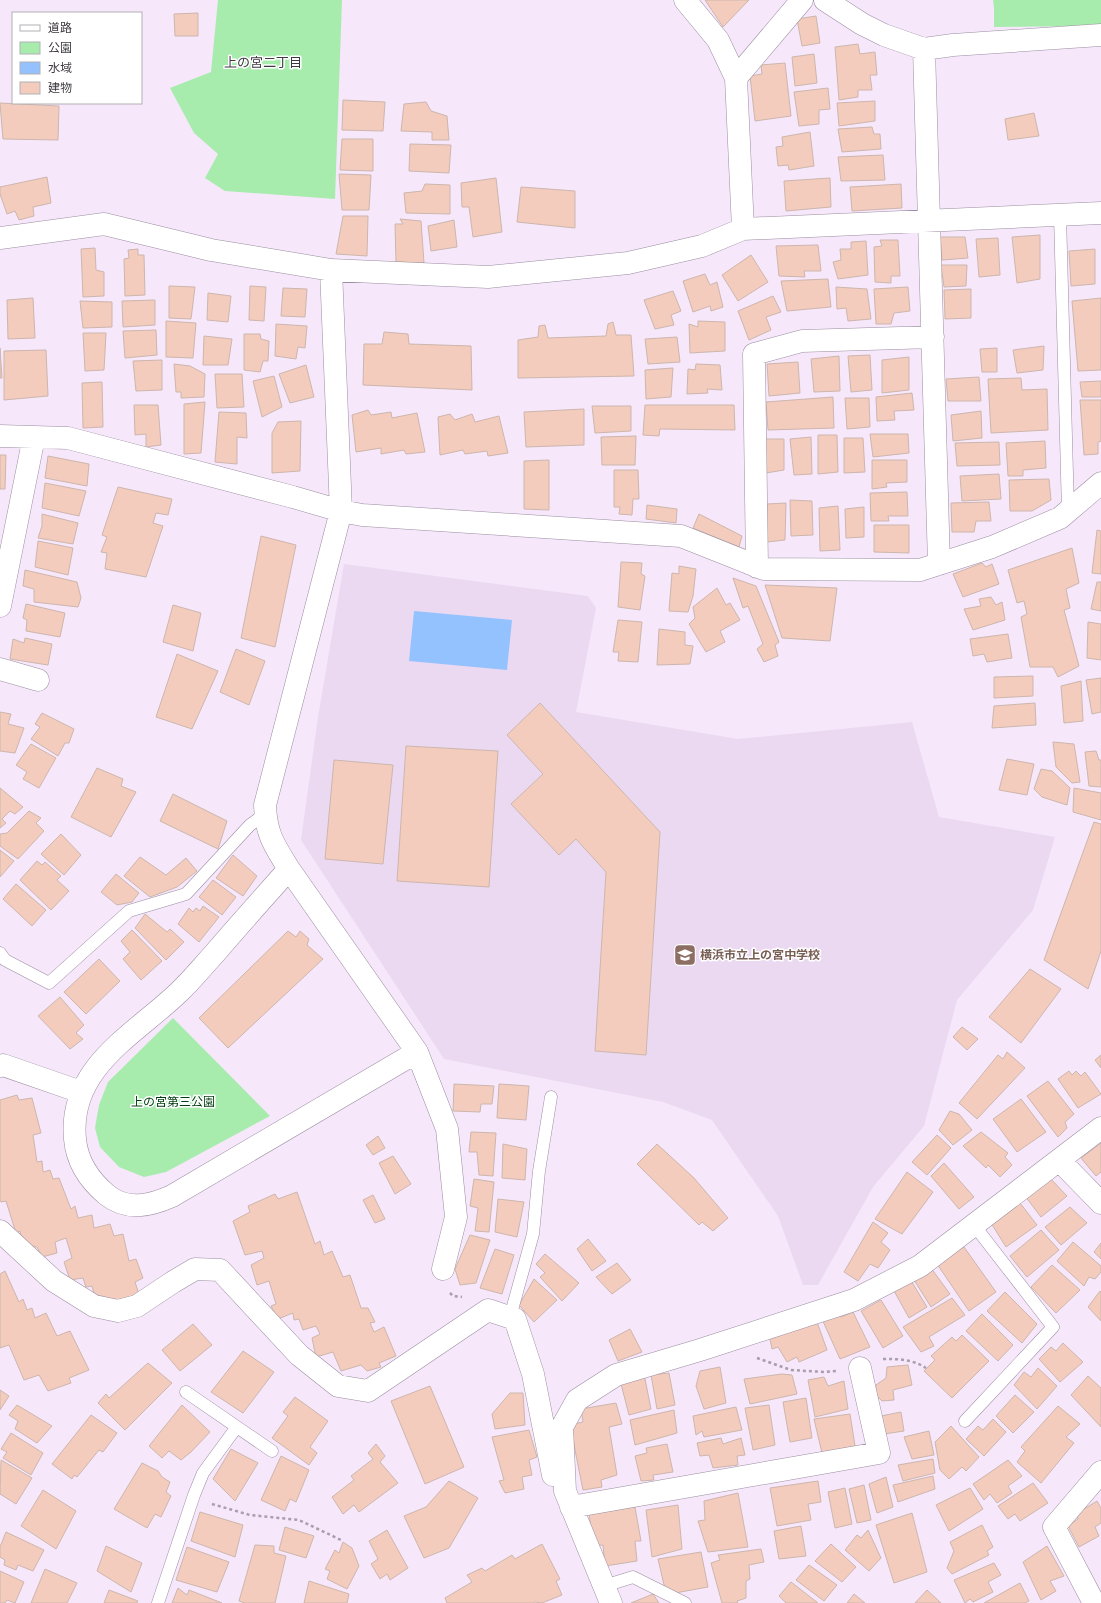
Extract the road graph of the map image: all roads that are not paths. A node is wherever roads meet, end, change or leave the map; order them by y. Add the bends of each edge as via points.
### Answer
1 (685, 0) edge
2 (802, 0) edge
3 (825, 0) edge
4 (1101, 35) edge
5 (924, 49) junction
6 (736, 78) junction
7 (1101, 213) edge
8 (1060, 215) junction
9 (929, 221) junction
10 (743, 229) junction
11 (0, 238) edge
12 (331, 270) junction
13 (933, 337) junction
14 (0, 436) edge
15 (34, 437) junction
16 (1101, 483) edge
17 (341, 511) junction
18 (1068, 511) junction
19 (939, 564) junction
20 (758, 567) junction
21 (0, 606) edge
22 (0, 669) edge
23 (38, 680) dead end
24 (266, 814) junction
25 (289, 869) junction
26 (0, 953) edge
27 (417, 1052) junction
28 (0, 1066) edge
29 (81, 1092) junction
30 (551, 1097) dead end
31 (1101, 1128) edge
32 (1059, 1160) junction
33 (1101, 1203) edge
34 (974, 1225) junction
35 (0, 1231) edge
36 (443, 1269) road end
37 (510, 1317) junction
38 (860, 1368) road end
39 (186, 1392) dead end
40 (965, 1421) dead end
41 (236, 1428) junction
42 (272, 1451) dead end
43 (1101, 1472) edge
44 (568, 1499) junction
45 (608, 1595) edge
46 (158, 1603) edge
47 (685, 1603) edge
48 (1094, 1603) edge

1 - 6 street via 718,40
2 - 6 street
3 - 5 street via 884,35
4 - 5 street
5 - 9 street
6 - 10 street
7 - 8 street
8 - 9 street
8 - 18 lane
9 - 10 street
9 - 13 street
10 - 12 street via 702,246 628,263 488,277
11 - 12 street via 104,224 211,250
12 - 17 street
13 - 19 street
13 - 20 street via 802,341 754,354
14 - 15 street
15 - 17 street via 68,438
15 - 21 street
16 - 18 street
17 - 20 street via 370,516 681,536
17 - 24 street via 267,797
18 - 19 street via 1060,518 992,547
19 - 20 street via 920,570
22 - 23 street
24 - 25 street via 271,839
24 - 26 lane via 250,824 186,894 129,911 49,983 5,960
25 - 27 street
25 - 29 street via 179,993 131,1033 96,1067
27 - 29 street via 172,1196 157,1203 137,1206 118,1203 107,1195 92,1181 80,1162 76,1149 74,1116
27 - 36 street via 447,1129 456,1216
28 - 29 street via 4,1065
30 - 37 lane via 539,1171 533,1234
31 - 32 street
32 - 33 street
32 - 34 street
34 - 40 lane via 1053,1327
34 - 44 street via 920,1266 854,1300 616,1375 577,1400 562,1427
35 - 37 street via 54,1281 94,1306 118,1311 137,1306 195,1269 220,1270 299,1355 338,1386 368,1391 488,1310
37 - 44 street via 515,1319 533,1374 554,1481
38 - 44 street via 879,1453
39 - 41 lane
41 - 42 lane
41 - 46 lane via 203,1473
43 - 48 street via 1054,1527
44 - 45 street
45 - 47 lane via 633,1577

